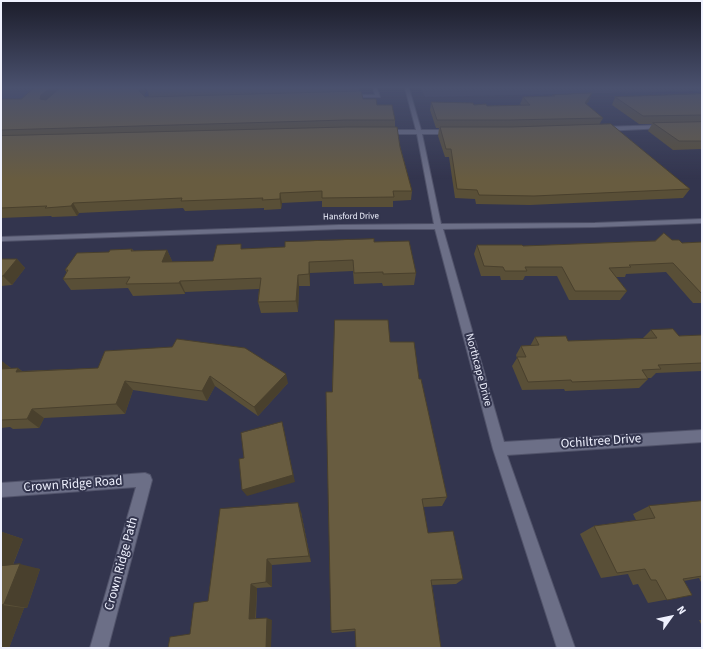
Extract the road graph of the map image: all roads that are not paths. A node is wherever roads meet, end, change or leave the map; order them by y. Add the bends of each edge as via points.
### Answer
1 (415, 118) edge
2 (671, 127) edge
3 (594, 130) edge
4 (382, 132) edge
5 (419, 132) junction
6 (456, 132) edge
7 (702, 221) edge
8 (438, 226) junction
9 (1, 240) edge
10 (702, 436) edge
11 (499, 449) junction
12 (145, 480) joint
13 (1, 490) edge
14 (99, 648) edge
15 (566, 648) edge

1 - 5 street, Northcape Drive
2 - 3 street
4 - 5 street
5 - 6 street
5 - 8 street, Northcape Drive
7 - 8 street, Hansford Drive
8 - 9 street, Hansford Drive via 339,227
8 - 11 street, Northcape Drive
10 - 11 street, Ochiltree Drive
11 - 15 street, Northcape Drive
12 - 13 street, Crown Ridge Road
12 - 14 street, Crown Ridge Path

